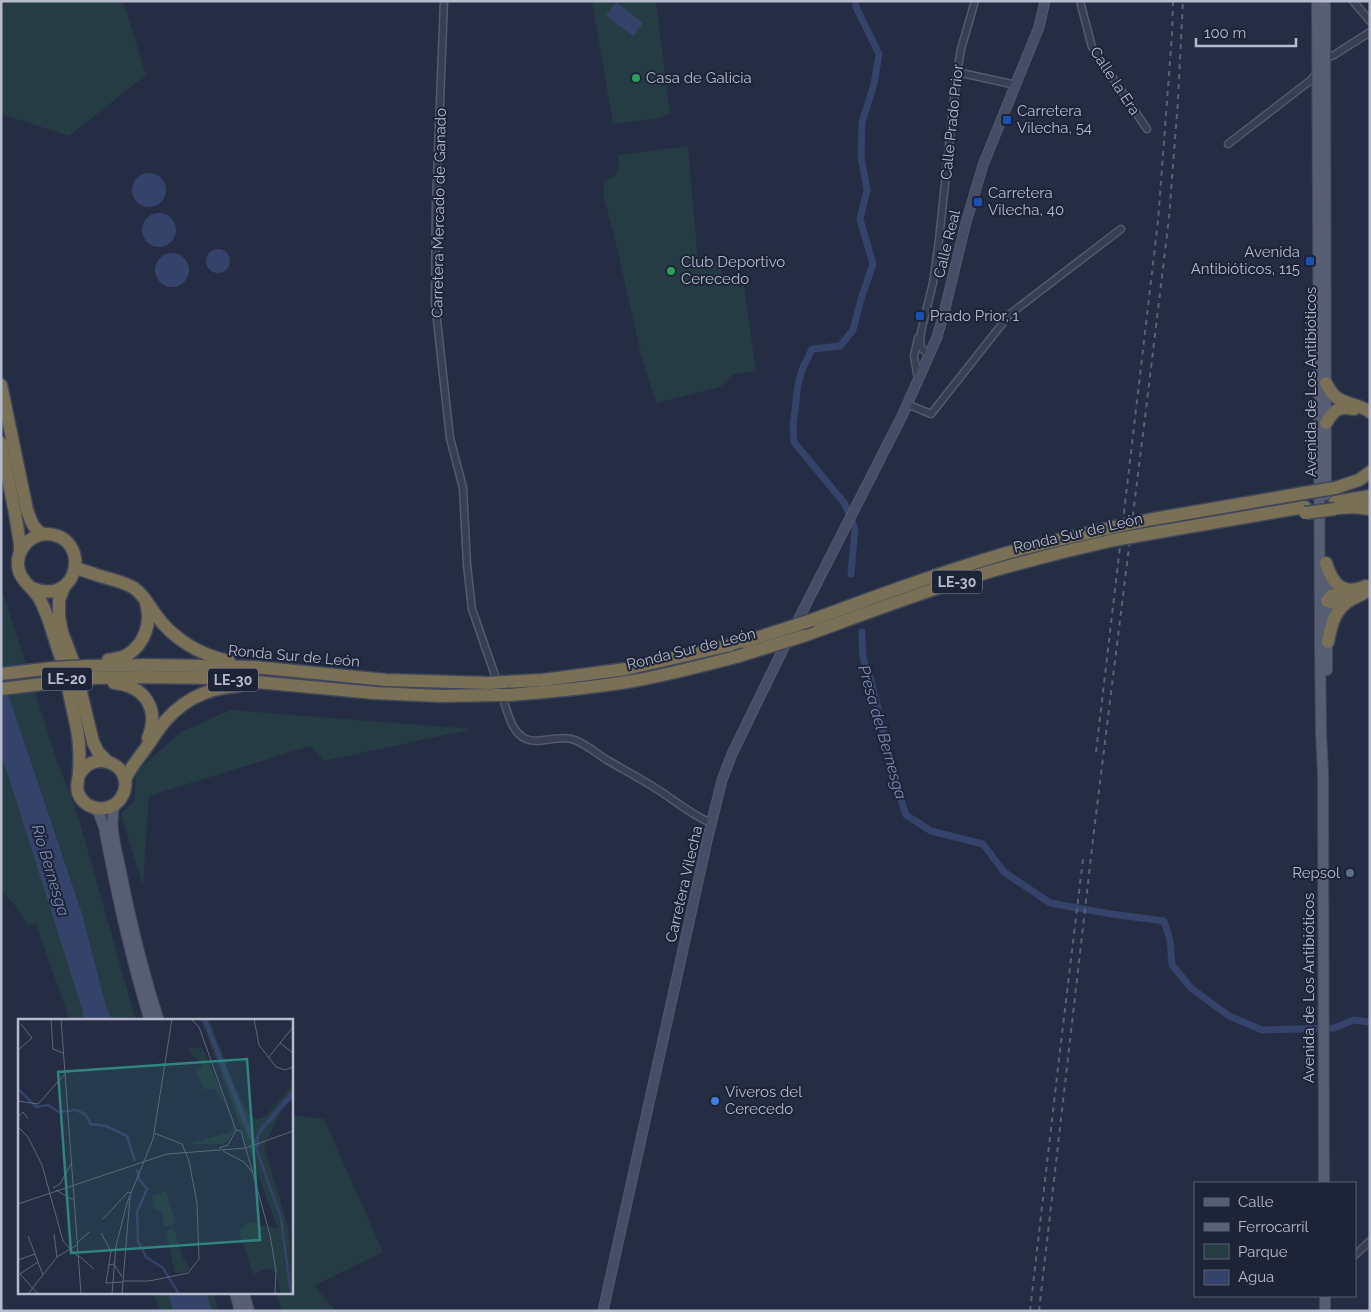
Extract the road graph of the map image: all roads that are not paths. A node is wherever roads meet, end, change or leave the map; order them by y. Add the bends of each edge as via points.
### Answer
1 (444, 1) edge
2 (976, 1) edge
3 (1045, 1) edge
4 (1080, 1) edge
5 (1352, 1) edge
6 (1320, 3) edge
7 (1370, 21) edge
8 (1370, 32) edge
9 (1326, 58) junction
10 (957, 72) junction
11 (1316, 80) junction
12 (1016, 85) junction
13 (1147, 129) dead end
14 (1228, 144) dead end
15 (1326, 161) junction
16 (1318, 179) junction
17 (1121, 228) dead end
18 (1325, 247) junction
19 (1318, 298) junction
20 (921, 332) junction
21 (930, 353) junction
22 (914, 356) junction
23 (926, 363) junction
24 (918, 380) junction
25 (1326, 383) joint
26 (1, 385) edge
27 (1334, 403) junction
28 (907, 404) junction
29 (1370, 412) edge
30 (1370, 416) edge
31 (1326, 423) joint
32 (1, 443) edge
33 (1370, 472) edge
34 (1370, 482) edge
35 (864, 488) joint
36 (1335, 488) junction
37 (1370, 496) edge
38 (1320, 500) junction
39 (1335, 505) junction
40 (1370, 509) edge
41 (1320, 532) junction
42 (1114, 533) junction
43 (43, 534) junction
44 (20, 553) junction
45 (1326, 563) junction
46 (70, 578) junction
47 (1370, 582) edge
48 (32, 588) junction
49 (1370, 589) edge
50 (1346, 590) junction
51 (144, 598) junction
52 (1327, 600) junction
53 (1344, 604) junction
54 (1328, 642) junction
55 (254, 667) junction
56 (1320, 670) junction
57 (1, 674) edge
58 (90, 676) junction
59 (1, 689) edge
60 (375, 693) junction
61 (111, 763) junction
62 (1323, 763) junction
63 (79, 775) junction
64 (125, 780) junction
65 (115, 804) junction
66 (95, 808) junction
67 (712, 824) junction
68 (149, 1019) edge
69 (158, 1019) edge
70 (1324, 1182) edge
71 (1370, 1241) edge
72 (1356, 1254) edge
73 (235, 1294) edge
74 (244, 1294) edge
75 (1325, 1297) edge
76 (240, 1311) edge
77 (249, 1311) edge
78 (603, 1311) edge
79 (1325, 1311) edge

1 - 67 street, Carretera Mercado de Ganado via 435,302 450,438 464,488 466,566 472,609 514,730 525,739 562,737 590,747
2 - 10 street, Calle Prado Prior
3 - 12 street, Calle Real
4 - 13 street, Calle la Era via 1092,47
5 - 7 street
6 - 9 main road, Avenida de Los Antibióticos via 1322,54
6 - 11 main road, Avenida de Los Antibióticos
8 - 9 street
9 - 11 main road
9 - 15 main road, Avenida de Los Antibióticos
10 - 12 street
10 - 20 street, Calle Prado Prior via 940,240
11 - 14 street
11 - 16 main road, Avenida de Los Antibióticos
12 - 21 street, Calle Real via 983,166 944,313
15 - 16 main road
15 - 18 main road, Avenida de Los Antibióticos
16 - 18 main road via 1322,185
16 - 19 main road, Avenida de Los Antibióticos
17 - 28 street via 1010,314 931,414
18 - 25 main road, Avenida de Los Antibióticos
19 - 27 main road via 1322,315 1323,390
19 - 38 main road, Avenida de Los Antibióticos
20 - 21 street via 921,346
20 - 22 street, Calle Prado Prior
21 - 23 street, Calle Real
22 - 23 street
22 - 24 street, Calle Prado Prior
23 - 24 street, Calle Real
24 - 28 street, Calle Real
25 - 27 highway
26 - 43 highway via 27,510 33,527
27 - 29 highway via 1360,406
27 - 30 highway
27 - 31 highway
27 - 38 main road via 1323,412
28 - 35 street, Calle Real
31 - 45 main road, Avenida de Los Antibióticos
32 - 44 highway
33 - 36 highway via 1359,480
34 - 36 highway, Ronda Sur de León / LE-30
35 - 67 street, Carretera Vilecha via 732,754
36 - 42 highway, Ronda Sur de León / LE-30, bridge via 1153,519
37 - 39 highway, Ronda Sur de León / LE-30
38 - 41 main road, Avenida de Los Antibióticos
39 - 40 highway
39 - 42 highway, Ronda Sur de León / LE-30, bridge via 1292,509 1152,533
41 - 52 main road
41 - 56 main road, Avenida de Los Antibióticos
42 - 55 highway, Ronda Sur de León / LE-30, bridge via 1054,540 925,579 744,642 626,669 543,680 489,683 386,680
42 - 60 highway, Ronda Sur de León / LE-30, bridge via 803,636 682,671 628,682 509,695
43 - 44 highway via 29,540
43 - 46 highway via 64,539 70,546 76,560
44 - 48 highway via 18,569
45 - 50 highway via 1330,576
45 - 52 main road, Avenida de Los Antibióticos
46 - 48 highway via 56,590 48,592
46 - 51 highway via 95,575 117,580
46 - 61 highway, LE-20 via 60,594 58,610 62,632 74,664 93,742 98,752
47 - 50 highway via 1355,590
48 - 63 highway, LE-20 via 44,609 66,675 78,733
49 - 53 highway
50 - 52 highway
51 - 55 highway via 176,638 208,656
51 - 58 highway via 149,616 143,639 127,656 96,662
52 - 53 highway
52 - 54 main road, Avenida de Los Antibióticos
52 - 56 main road
53 - 54 highway via 1331,624
54 - 62 main road, Avenida de Los Antibióticos
55 - 58 highway, Ronda Sur de León / LE-30 via 151,664
56 - 62 main road, Avenida de Los Antibióticos
57 - 58 highway, Ronda Sur de León / LE-30, bridge via 53,668
58 - 59 highway, Ronda Sur de León / LE-30, bridge
58 - 60 highway, Ronda Sur de León / LE-30 via 213,678
58 - 61 highway via 134,688 147,700 151,711 152,729 146,743 120,765
60 - 64 highway via 340,694 245,686 210,690 183,704 167,719
61 - 63 highway via 100,760 87,765
61 - 64 highway
62 - 70 main road, Avenida de Los Antibióticos
63 - 66 highway via 77,783 81,798
64 - 65 highway via 123,794
65 - 66 highway via 108,808
65 - 69 main road via 112,826 125,891
66 - 68 main road via 104,827 129,949
67 - 78 street, Carretera Vilecha
71 - 72 street
73 - 76 main road
74 - 77 main road
75 - 79 main road

